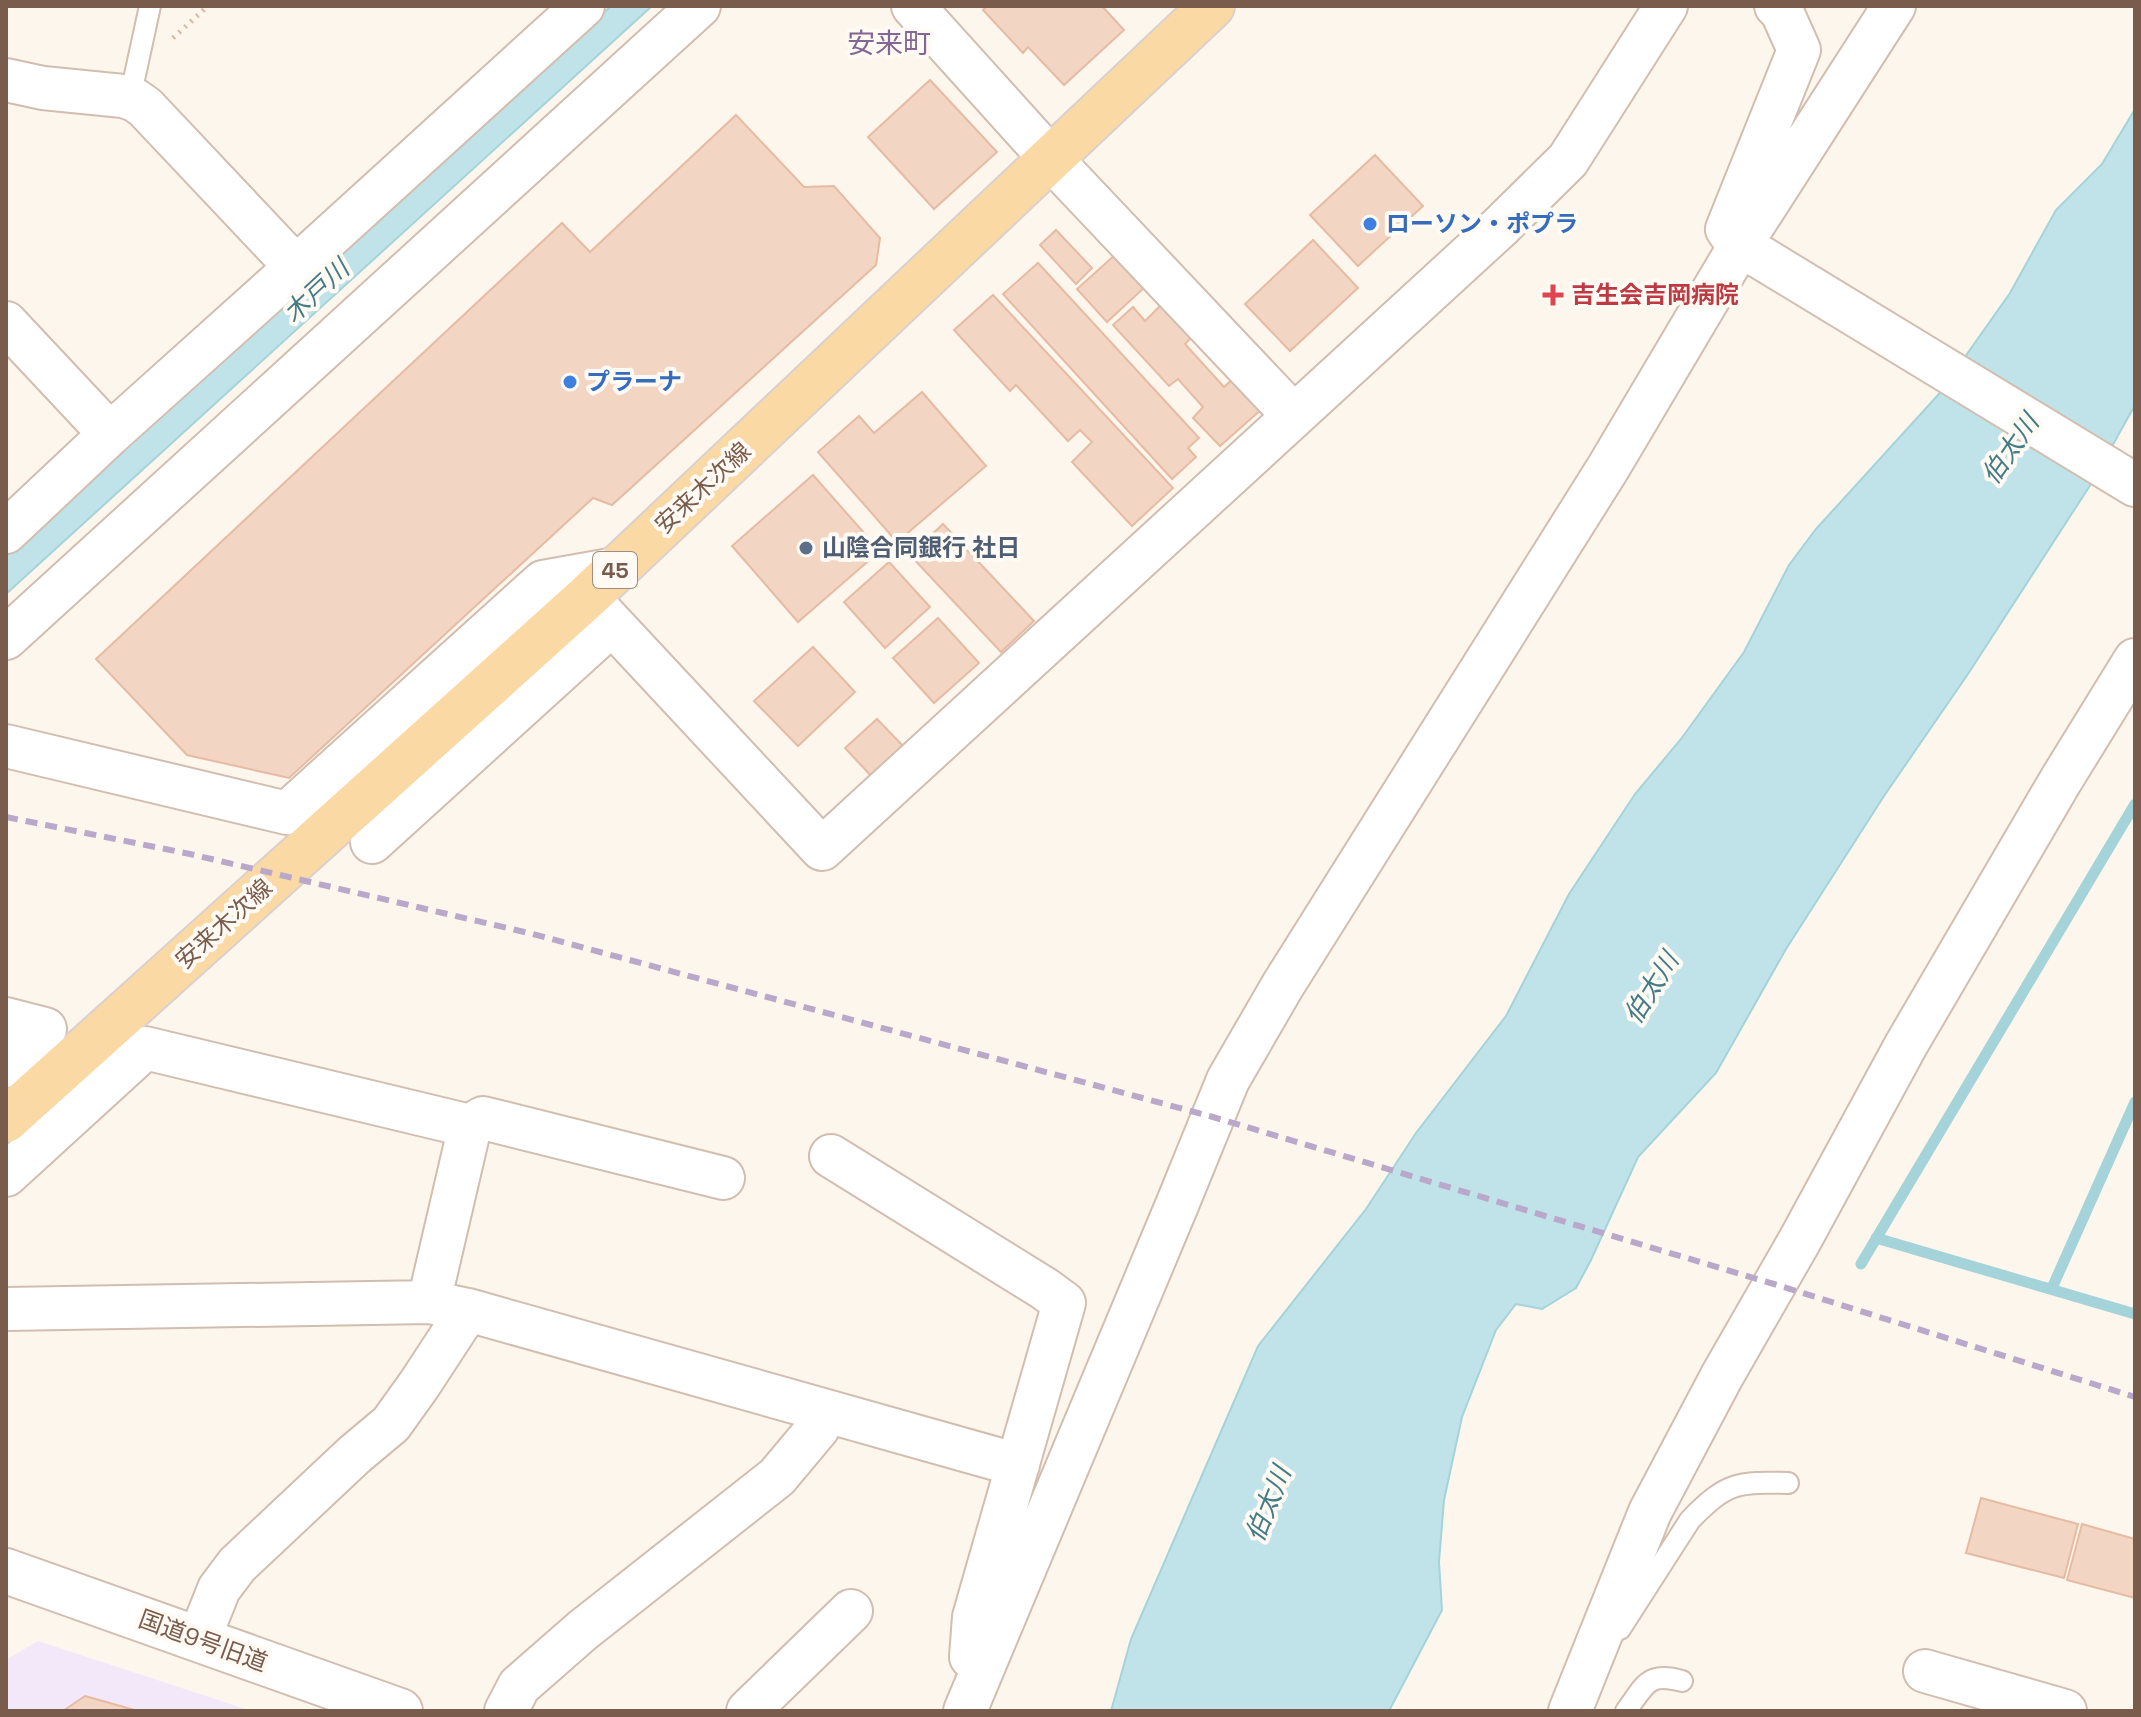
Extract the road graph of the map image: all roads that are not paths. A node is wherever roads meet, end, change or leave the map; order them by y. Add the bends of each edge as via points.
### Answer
1 (150, 6) edge
2 (583, 6) edge
3 (699, 6) edge
4 (913, 6) edge
5 (1212, 6) edge
6 (1666, 6) edge
7 (1776, 6) edge
8 (1894, 6) edge
9 (6, 80) edge
10 (130, 98) junction
11 (1051, 159) junction
12 (1749, 252) junction
13 (296, 267) junction
14 (6, 323) edge
15 (1294, 416) junction
16 (110, 434) junction
17 (2135, 485) edge
18 (6, 532) edge
19 (605, 597) junction
20 (6, 638) edge
21 (2135, 660) edge
22 (6, 746) edge
23 (372, 842) dead end
24 (6, 1019) edge
25 (6, 1066) edge
26 (6, 1120) edge
27 (470, 1126) junction
28 (831, 1156) dead end
29 (6, 1175) edge
30 (723, 1178) dead end
31 (448, 1306) junction
32 (6, 1309) edge
33 (825, 1411) junction
34 (1018, 1465) junction
35 (1788, 1483) dead end
36 (6, 1571) edge
37 (851, 1611) dead end
38 (199, 1639) junction
39 (1925, 1671) dead end
40 (1682, 1681) dead end
41 (972, 1694) edge
42 (400, 1711) edge
43 (506, 1711) edge
44 (748, 1711) edge
45 (1571, 1711) edge
46 (1626, 1711) edge
47 (2065, 1711) edge

1 - 10 lane
2 - 13 street
3 - 20 street
4 - 11 street
5 - 11 main road, 安来木次線 / 45
6 - 15 street via 1568,160
7 - 12 street via 1799,50 1727,229
8 - 12 street
9 - 10 street
10 - 13 street via 145,107
11 - 15 street
11 - 19 main road, 安来木次線 / 45
12 - 17 street
12 - 41 street via 1608,468 1228,1080
13 - 16 street
14 - 16 street
15 - 19 street via 822,849
16 - 18 street
19 - 22 street via 543,582 287,813
19 - 23 street
19 - 26 main road, 安来木次線 / 45
21 - 45 street via 1906,1045 1722,1376 1650,1512
24 - 25 street via 45,1029
27 - 29 street via 145,1048
27 - 30 street via 483,1118
27 - 31 street
28 - 34 street via 1064,1303
31 - 32 street
31 - 33 street
31 - 38 street via 419,1385 391,1424 237,1565 219,1589
33 - 34 street
33 - 43 street via 818,1428 777,1477 572,1639 519,1686
34 - 41 street via 974,1617
35 - 45 lane via 1735,1485 1718,1493 1690,1520
36 - 38 street, 国道9号旧道
37 - 44 street
38 - 42 street, 国道9号旧道
39 - 47 street
40 - 46 lane via 1655,1678

